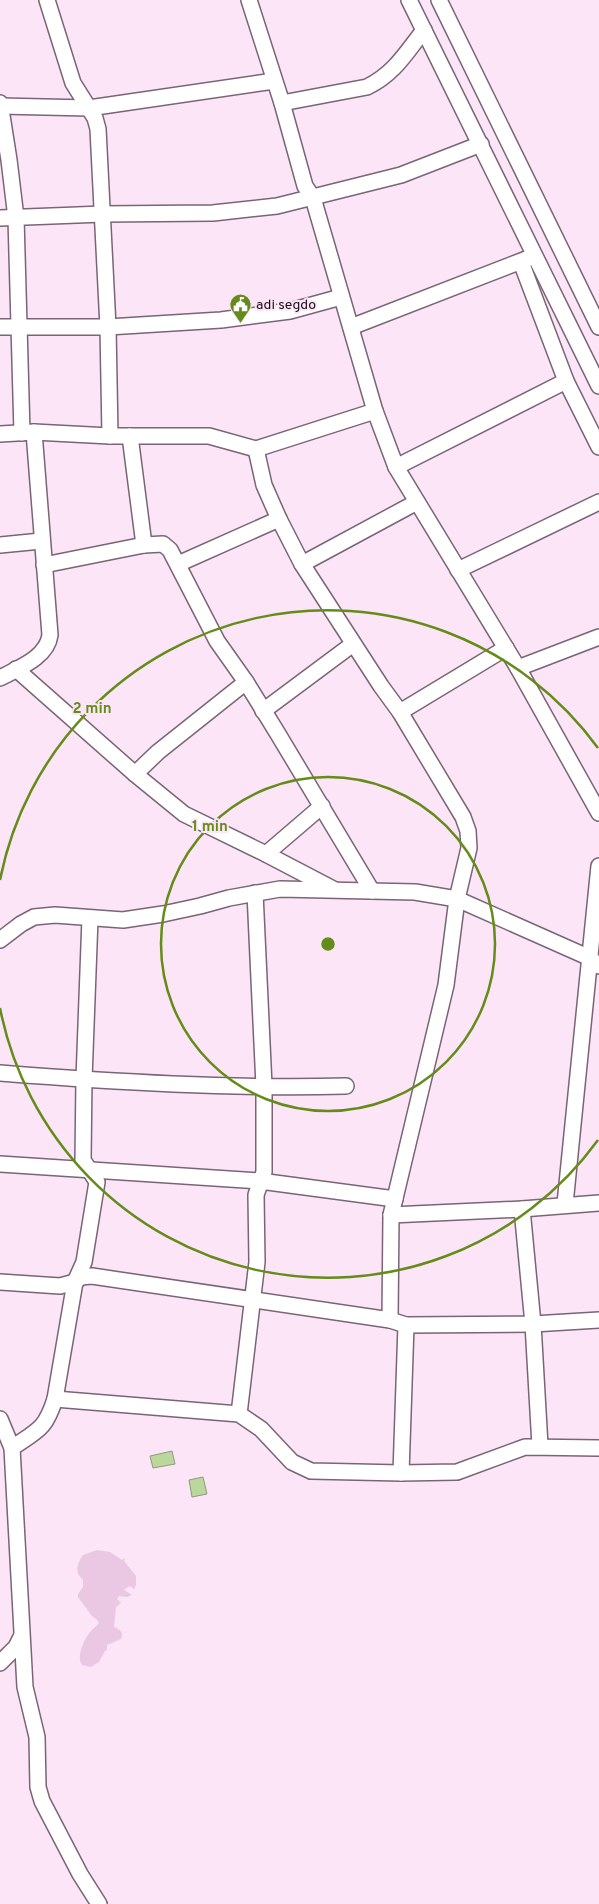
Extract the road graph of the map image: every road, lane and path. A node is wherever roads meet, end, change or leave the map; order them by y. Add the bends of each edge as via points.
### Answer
1 (47, 0) edge
2 (249, 0) edge
3 (409, 0) edge
4 (439, 0) edge
5 (424, 30) junction
6 (274, 81) junction
7 (282, 103) junction
8 (0, 105) edge
9 (89, 108) junction
10 (481, 144) junction
11 (313, 198) junction
12 (103, 214) junction
13 (0, 218) edge
14 (16, 218) junction
15 (535, 254) junction
16 (521, 262) junction
17 (341, 297) junction
18 (0, 327) edge
19 (108, 327) junction
20 (599, 327) edge
21 (18, 328) junction
22 (351, 328) junction
23 (566, 381) junction
24 (599, 386) edge
25 (375, 411) junction
26 (28, 432) junction
27 (0, 434) edge
28 (110, 436) junction
29 (130, 436) junction
30 (599, 447) edge
31 (256, 449) junction
32 (396, 467) junction
33 (417, 502) junction
34 (599, 502) edge
35 (279, 519) junction
36 (41, 541) junction
37 (0, 545) edge
38 (144, 545) junction
39 (178, 564) junction
40 (302, 564) junction
41 (44, 565) junction
42 (458, 570) junction
43 (599, 637) edge
44 (354, 644) junction
45 (506, 648) junction
46 (518, 668) junction
47 (16, 669) junction
48 (0, 678) edge
49 (246, 682) junction
50 (263, 711) junction
51 (400, 712) junction
52 (135, 774) junction
53 (322, 806) junction
54 (599, 813) edge
55 (266, 854) junction
56 (599, 866) edge
57 (335, 890) junction
58 (372, 891) junction
59 (255, 893) junction
60 (457, 899) junction
61 (90, 918) junction
62 (0, 940) edge
63 (594, 962) edge
64 (0, 1073) edge
65 (84, 1079) junction
66 (264, 1086) junction
67 (346, 1086) dead end
68 (0, 1164) edge
69 (89, 1169) junction
70 (260, 1181) junction
71 (395, 1199) junction
72 (599, 1203) edge
73 (565, 1204) junction
74 (522, 1209) junction
75 (390, 1215) junction
76 (0, 1282) edge
77 (75, 1282) junction
78 (253, 1300) junction
79 (390, 1320) junction
80 (599, 1320) edge
81 (533, 1324) junction
82 (406, 1325) junction
83 (55, 1398) junction
84 (238, 1414) junction
85 (0, 1419) edge
86 (540, 1446) junction
87 (12, 1448) junction
88 (599, 1448) edge
89 (401, 1473) junction
90 (21, 1637) junction
91 (0, 1663) edge
92 (99, 1904) edge

1 - 9 street via 73,83
2 - 6 street
3 - 5 street
4 - 20 street
5 - 7 street via 392,72 379,81 367,87
5 - 10 street
6 - 7 street
6 - 9 street
7 - 11 street via 306,186
8 - 9 street
8 - 14 street
9 - 12 street via 98,129
10 - 11 street via 401,175
10 - 15 street
11 - 12 street via 213,214
11 - 17 street
12 - 14 street
12 - 19 street
13 - 14 street
14 - 21 street
15 - 16 street
15 - 24 street
16 - 22 street
16 - 23 street
17 - 19 street via 290,311 221,320
17 - 22 street
18 - 21 street
19 - 21 street
19 - 28 street
21 - 26 street
22 - 25 street
23 - 30 street
23 - 32 street
25 - 31 street
25 - 32 street
26 - 27 street
26 - 28 street
26 - 36 street
28 - 29 street
29 - 31 street via 210,436
29 - 38 street
31 - 35 street via 264,485
32 - 33 street
33 - 40 street
33 - 42 street
34 - 42 street
35 - 39 street
35 - 40 street
36 - 37 street
36 - 41 street
38 - 39 street via 163,544
38 - 41 street
39 - 49 street via 216,641
40 - 44 street
41 - 47 street via 49,643 32,661
42 - 45 street
43 - 46 street
44 - 50 street
44 - 51 street
45 - 46 street
45 - 51 street
46 - 54 street
47 - 48 street
47 - 52 street
49 - 50 street
49 - 52 street
50 - 53 street
51 - 60 street via 463,817 468,831 469,848
52 - 55 street via 184,814
53 - 55 street
53 - 58 street
55 - 57 street
56 - 63 street
57 - 58 street
57 - 59 street via 280,889
58 - 60 street via 415,892
59 - 61 street via 123,920
59 - 66 street
60 - 63 street
60 - 71 street via 446,985
61 - 62 street via 34,917
61 - 65 street
63 - 73 street
64 - 65 street
65 - 66 street
65 - 69 street via 83,1160
66 - 67 street
66 - 70 street via 264,1172
68 - 69 street
69 - 70 street
69 - 77 street via 97,1182 84,1262
70 - 71 street
70 - 78 street via 256,1195 257,1262
71 - 75 street
72 - 73 street
73 - 74 street
74 - 75 street
74 - 81 street
75 - 79 street
76 - 77 street via 60,1286
77 - 78 street via 81,1277 92,1276
77 - 83 street
78 - 79 street
78 - 84 street
79 - 82 street
80 - 81 street
81 - 82 street
81 - 86 street
82 - 89 street
83 - 84 street
83 - 87 street via 44,1426
84 - 89 street via 261,1429 301,1468
85 - 87 street
86 - 88 street
86 - 89 street via 524,1448 457,1472
87 - 90 street
90 - 91 street
90 - 92 street via 25,1687 37,1737 38,1787 42,1801

